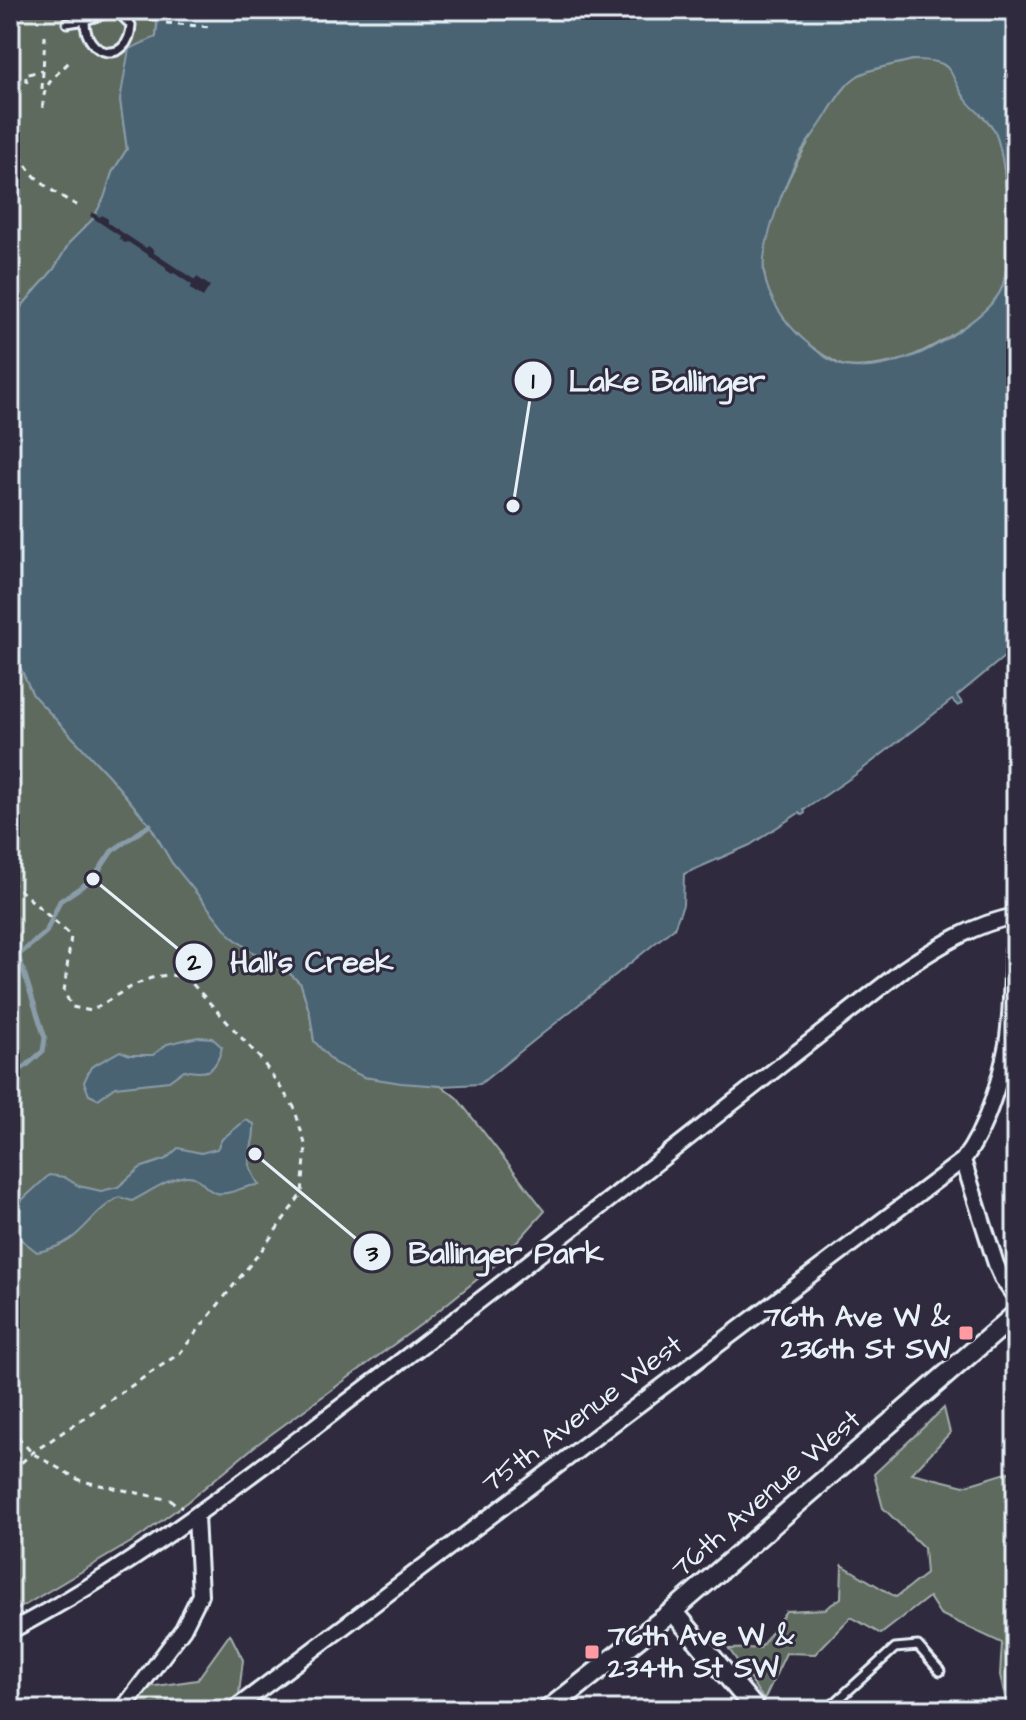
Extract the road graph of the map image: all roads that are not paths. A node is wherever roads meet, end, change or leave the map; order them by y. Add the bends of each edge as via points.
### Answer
1 (118, 12) edge
2 (157, 18) road end
3 (85, 20) junction
4 (67, 23) dead end
5 (1016, 916) edge
6 (1016, 942) edge
7 (1013, 1002) edge
8 (963, 1160) junction
9 (1016, 1298) edge
10 (1016, 1314) edge
11 (196, 1516) junction
12 (673, 1611) junction
13 (10, 1631) edge
14 (940, 1671) dead end
15 (122, 1710) edge
16 (233, 1710) edge
17 (548, 1710) edge
18 (756, 1710) edge
19 (827, 1710) edge

1 - 2 lane
1 - 3 lane
1 - 3 lane via 131,25 131,37 116,51 97,48 85,31
3 - 4 lane
5 - 11 street via 957,936 904,969 515,1275
6 - 7 street
7 - 8 street via 994,1092 975,1145
8 - 9 street via 996,1264
8 - 16 street, 75th Avenue West
10 - 12 street, 76th Avenue West
11 - 13 street via 111,1574
11 - 15 street via 200,1595 183,1629
12 - 17 street, 76th Avenue West
12 - 18 street
14 - 19 lane via 918,1646 895,1648

